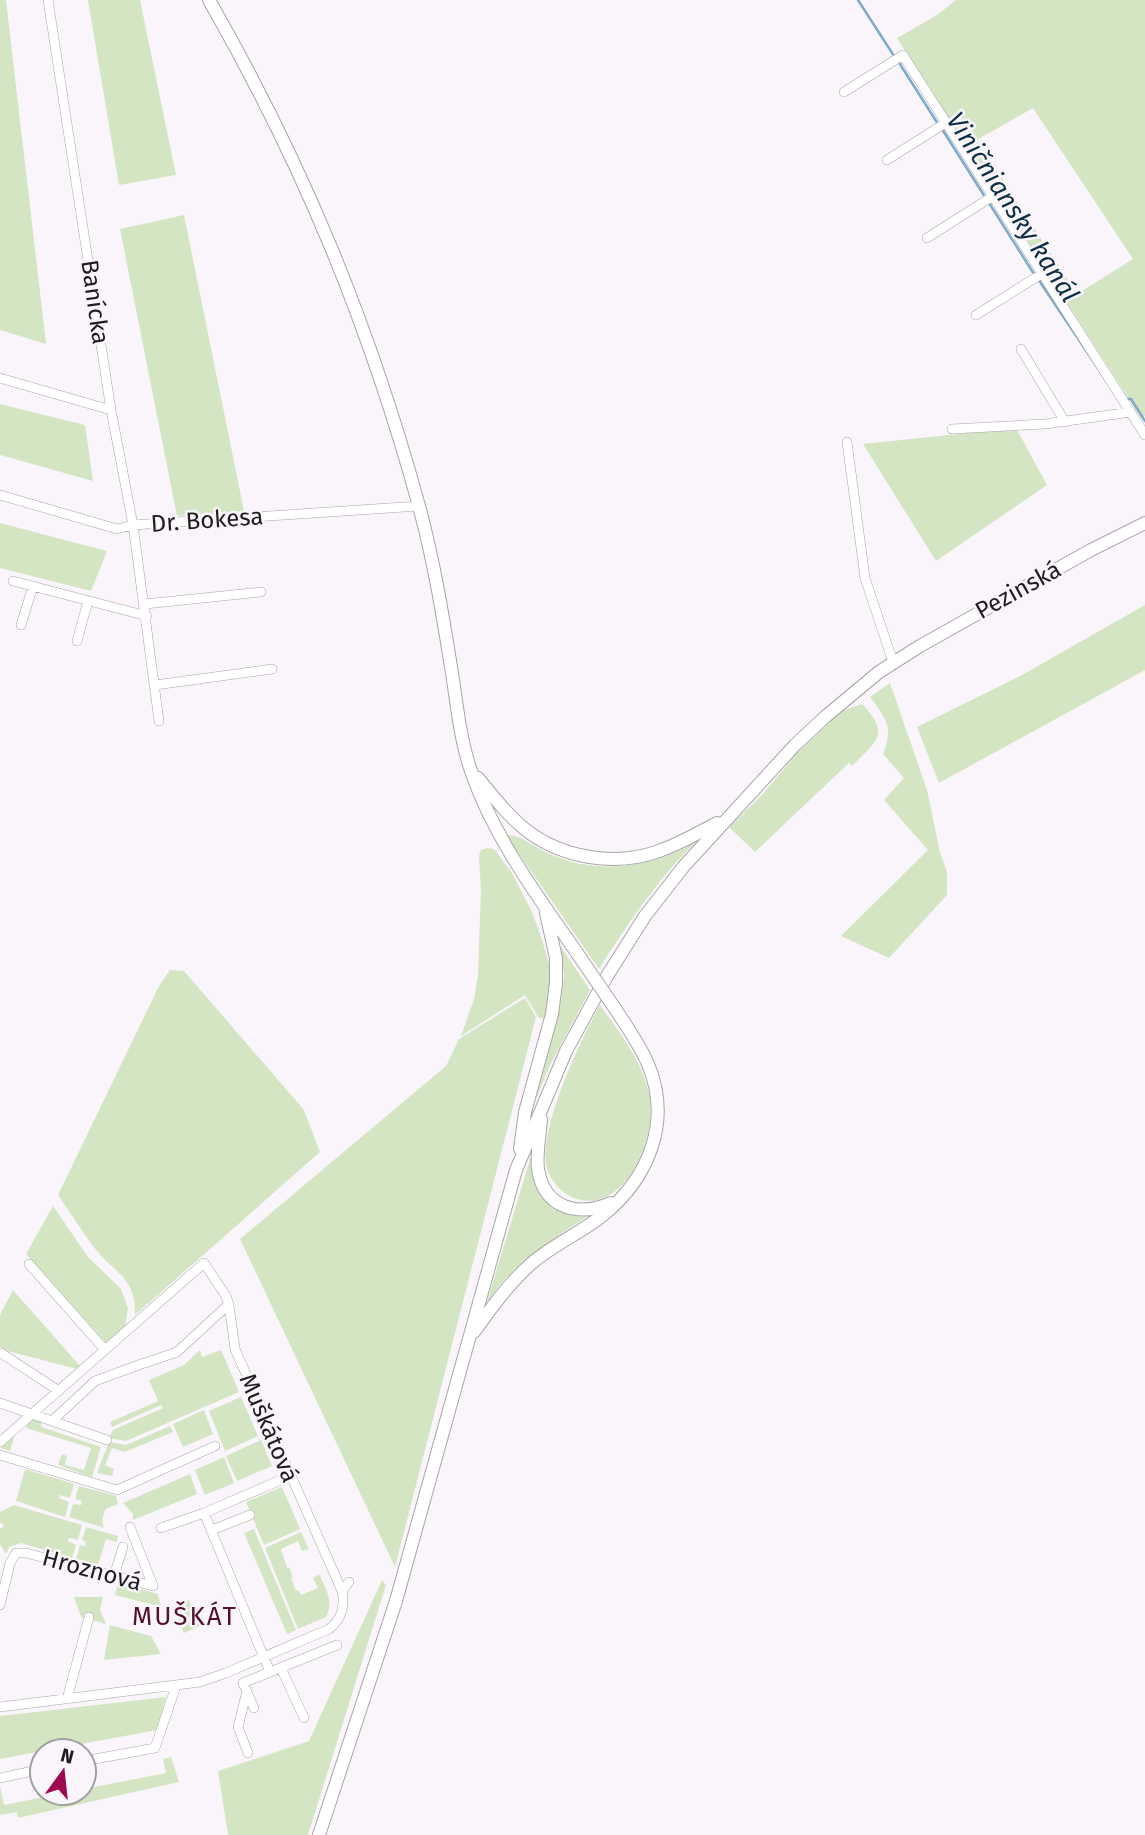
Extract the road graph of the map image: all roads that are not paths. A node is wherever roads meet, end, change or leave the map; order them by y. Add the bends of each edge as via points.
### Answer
1 (48, 0) edge
2 (209, 0) edge
3 (844, 92) dead end
4 (947, 122) junction
5 (887, 160) dead end
6 (993, 195) junction
7 (927, 238) dead end
8 (1043, 274) junction
9 (976, 314) dead end
10 (1021, 349) dead end
11 (0, 378) edge
12 (111, 410) junction
13 (1131, 412) junction
14 (1065, 422) junction
15 (952, 429) dead end
16 (1145, 435) edge
17 (847, 442) dead end
18 (0, 495) edge
19 (419, 506) junction
20 (1145, 523) edge
21 (133, 525) junction
22 (13, 581) dead end
23 (33, 586) junction
24 (261, 592) dead end
25 (88, 601) junction
26 (145, 604) junction
27 (147, 616) junction
28 (21, 625) dead end
29 (77, 641) dead end
30 (893, 662) junction
31 (272, 669) dead end
32 (155, 685) junction
33 (159, 721) dead end
34 (471, 770) junction
35 (727, 818) junction
36 (545, 906) junction
37 (542, 1105) junction
38 (516, 1170) junction
39 (623, 1195) junction
40 (29, 1264) dead end
41 (229, 1304) junction
42 (470, 1338) junction
43 (105, 1350) junction
44 (1, 1353) edge
45 (59, 1391) junction
46 (0, 1404) edge
47 (32, 1414) junction
48 (52, 1421) junction
49 (107, 1440) dead end
50 (0, 1442) edge
51 (215, 1446) dead end
52 (0, 1455) edge
53 (290, 1476) junction
54 (204, 1513) junction
55 (250, 1515) dead end
56 (130, 1527) dead end
57 (161, 1528) dead end
58 (212, 1530) junction
59 (123, 1547) dead end
60 (114, 1576) junction
61 (349, 1582) dead end
62 (342, 1591) junction
63 (1, 1594) edge
64 (0, 1605) edge
65 (89, 1616) dead end
66 (338, 1645) dead end
67 (264, 1657) junction
68 (281, 1668) junction
69 (270, 1672) junction
70 (176, 1686) junction
71 (247, 1691) junction
72 (67, 1699) junction
73 (0, 1707) edge
74 (254, 1708) dead end
75 (303, 1718) dead end
76 (248, 1753) dead end
77 (98, 1759) edge
78 (28, 1772) edge
79 (0, 1777) edge
80 (319, 1835) edge

1 - 12 street, Banícka
2 - 19 main road via 320,218 376,361
3 - 4 street via 903,55
4 - 5 street
4 - 6 street
6 - 7 street
6 - 8 street
8 - 9 street
8 - 13 street
10 - 14 street
11 - 12 street
12 - 21 street, Banícka
13 - 14 street
13 - 16 street
14 - 15 street
17 - 30 street via 865,578
18 - 21 street, Dr. Bokesa via 117,529
19 - 21 street, Dr. Bokesa
19 - 34 main road
20 - 30 main road, Pezinská via 996,601
21 - 26 street, Banícka
22 - 23 street
23 - 25 street
23 - 28 street
24 - 26 street
25 - 27 street
25 - 29 street
26 - 27 street, Banícka
27 - 32 street, Banícka
30 - 35 main road, Pezinská via 795,745
31 - 32 street
32 - 33 street, Banícka
34 - 35 main road via 527,830 549,845 585,856 614,859 656,852
34 - 36 main road via 502,842
35 - 37 main road, Pezinská via 666,888 634,934 589,1006
36 - 38 main road via 556,958 556,983
36 - 39 main road, bridge via 649,1065 659,1110 656,1135 639,1177
37 - 38 main road, Pezinská
37 - 39 main road via 538,1172 548,1192 563,1206 579,1211 601,1207
38 - 42 main road
39 - 42 main road via 603,1215 523,1272
40 - 43 street
41 - 43 street, Muškátová via 204,1263
41 - 48 street via 177,1352 95,1381
41 - 53 street, Muškátová via 235,1349
42 - 80 main road via 396,1601
43 - 45 street
44 - 45 street
45 - 47 street
46 - 47 street
47 - 48 street
47 - 50 street
48 - 49 street
51 - 52 street via 117,1490
53 - 54 street
53 - 62 street, Muškátová
54 - 57 street
54 - 58 street
55 - 58 street
56 - 60 street, Hroznová via 153,1586
58 - 67 street
59 - 60 street
60 - 63 street, Hroznová via 16,1553
61 - 62 street
62 - 67 street via 342,1614 337,1623
63 - 64 street
65 - 72 street
66 - 68 street
67 - 69 street
67 - 70 street via 209,1680
68 - 69 street
68 - 75 street
69 - 71 street via 243,1683
70 - 72 street
70 - 77 street via 155,1748
71 - 74 street
71 - 76 street via 238,1727
72 - 73 street
78 - 79 street

